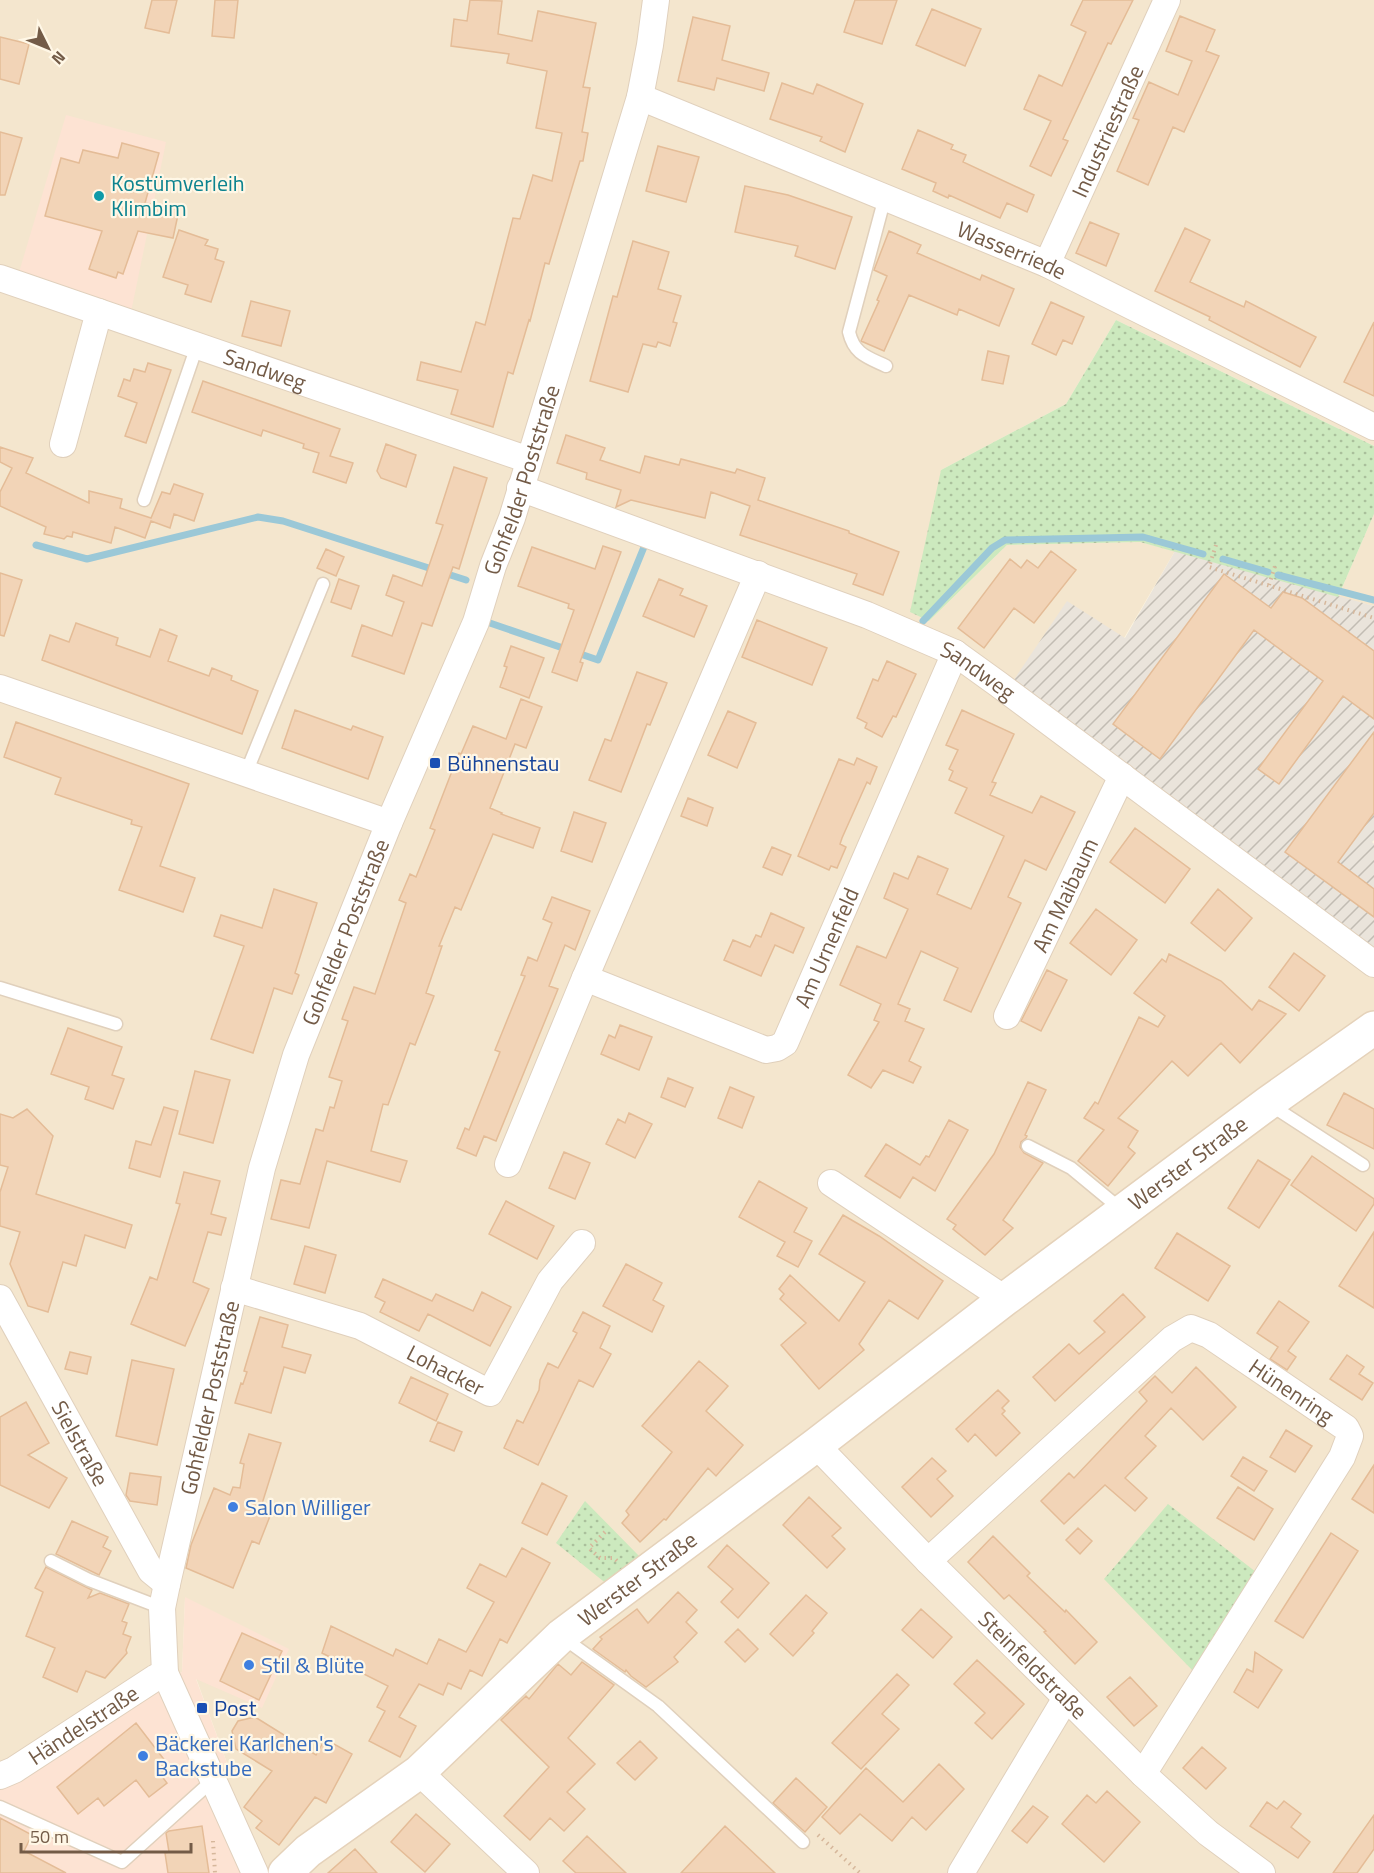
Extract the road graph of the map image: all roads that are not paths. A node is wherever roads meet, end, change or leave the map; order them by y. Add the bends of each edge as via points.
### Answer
1 (656, 0) edge
2 (1167, 0) edge
3 (640, 97) junction
4 (885, 197) junction
5 (1047, 264) junction
6 (0, 278) edge
7 (99, 312) junction
8 (197, 346) junction
9 (886, 366) dead end
10 (1374, 427) edge
11 (63, 444) dead end
12 (529, 460) junction
13 (520, 488) junction
14 (144, 500) dead end
15 (758, 574) junction
16 (323, 584) dead end
17 (955, 653) junction
18 (0, 688) edge
19 (246, 773) junction
20 (1122, 776) junction
21 (389, 823) junction
22 (1374, 964) edge
23 (585, 978) junction
24 (0, 988) edge
25 (1006, 1016) dead end
26 (116, 1024) dead end
27 (1374, 1028) edge
28 (1268, 1103) junction
29 (1028, 1146) dead end
30 (508, 1164) dead end
31 (1363, 1165) dead end
32 (831, 1183) dead end
33 (1123, 1212) junction
34 (582, 1243) dead end
35 (234, 1288) junction
36 (0, 1298) edge
37 (1005, 1299) junction
38 (816, 1445) junction
39 (51, 1561) dead end
40 (928, 1561) junction
41 (165, 1596) junction
42 (561, 1636) junction
43 (165, 1673) junction
44 (1066, 1698) junction
45 (419, 1772) junction
46 (1143, 1774) junction
47 (0, 1776) edge
48 (213, 1780) junction
49 (0, 1808) edge
50 (803, 1842) road end
51 (255, 1873) edge
52 (285, 1873) edge
53 (526, 1873) edge
54 (961, 1873) edge
55 (1262, 1873) edge

1 - 3 street, Gohfelder Poststraße
2 - 5 street, Industriestraße
3 - 4 street, Wasserriede
3 - 12 street, Gohfelder Poststraße
4 - 5 street, Wasserriede
4 - 9 lane via 849,332 851,344 860,353
5 - 10 street, Wasserriede
6 - 7 street, Sandweg
7 - 8 street, Sandweg
7 - 11 street
8 - 12 street, Sandweg
8 - 14 lane
12 - 13 street, Gohfelder Poststraße
13 - 15 street, Sandweg
13 - 21 street, Gohfelder Poststraße via 476,622
15 - 17 street, Sandweg
15 - 23 street
16 - 19 lane
17 - 20 street, Sandweg
17 - 23 street, Am Urnenfeld via 785,1043 766,1050
18 - 19 street
19 - 21 street
20 - 22 street, Sandweg
20 - 25 street, Am Maibaum
21 - 35 street, Gohfelder Poststraße via 297,1055 262,1168
23 - 30 street
24 - 26 lane
27 - 28 main road, Werster Straße
28 - 31 lane
28 - 33 main road, Werster Straße
29 - 33 lane via 1071,1168
32 - 37 street
33 - 37 main road, Werster Straße
34 - 35 street, Lohacker via 550,1281 490,1393 360,1326
35 - 41 street, Gohfelder Poststraße
36 - 41 street, Sielstraße
37 - 38 main road, Werster Straße
38 - 40 street, Steinfeldstraße
38 - 42 main road, Werster Straße
39 - 41 lane via 89,1580
40 - 44 street, Steinfeldstraße
40 - 46 street, Hünenring via 1172,1339 1191,1328 1209,1335 1346,1428 1350,1436 1342,1457
41 - 43 street, Gohfelder Poststraße
42 - 45 main road, Werster Straße
42 - 50 lane via 658,1706
43 - 47 street, Händelstraße
43 - 48 street, Gohfelder Poststraße
44 - 46 street, Steinfeldstraße
44 - 54 street
45 - 52 main road, Werster Straße via 308,1851
45 - 53 street
46 - 55 street, Steinfeldstraße via 1208,1833
48 - 49 lane via 122,1862
48 - 51 street, Gohfelder Poststraße

